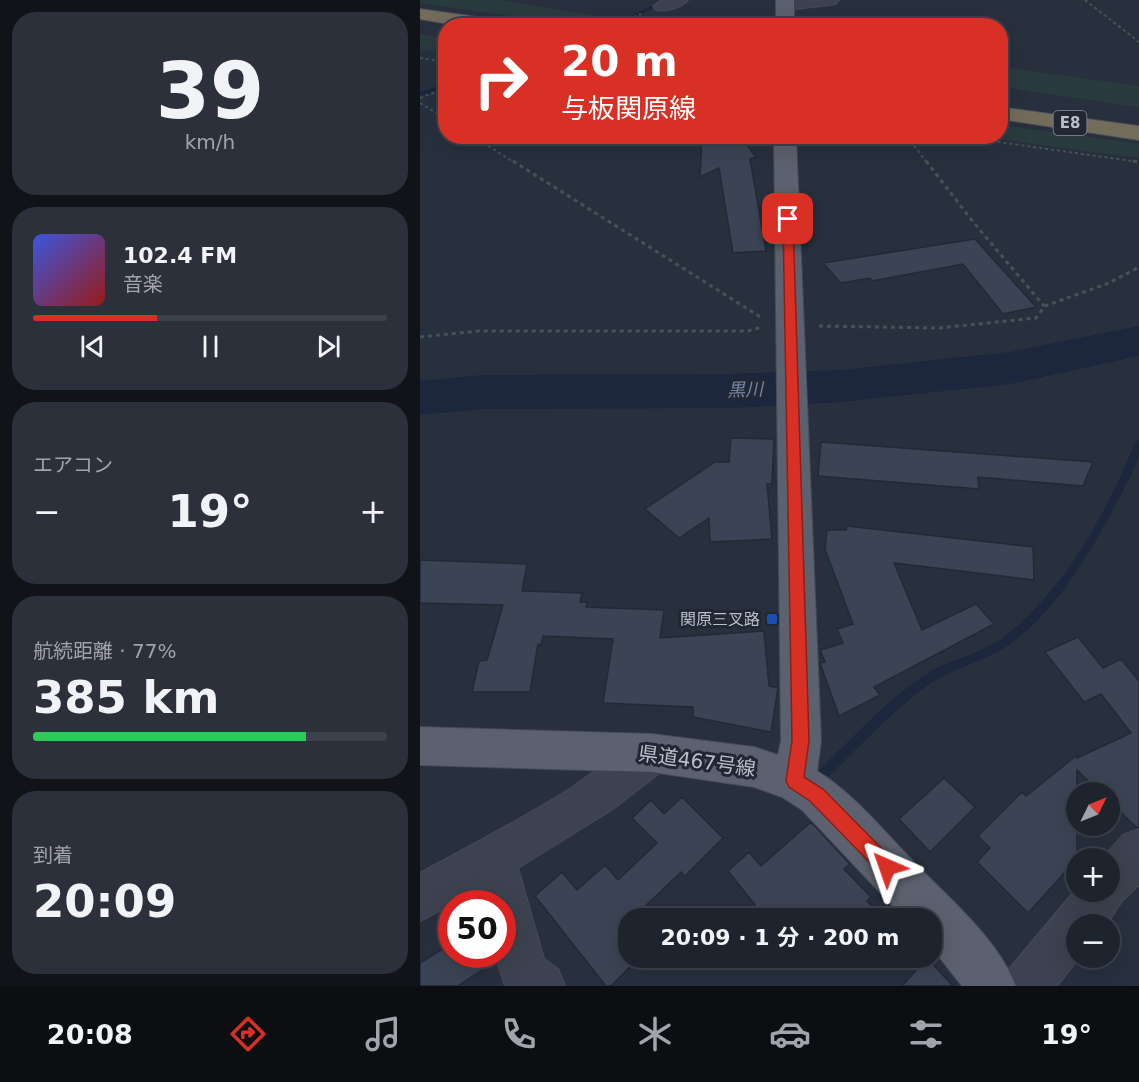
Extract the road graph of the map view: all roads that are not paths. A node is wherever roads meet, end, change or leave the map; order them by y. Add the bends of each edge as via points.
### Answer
1 (830, 0) edge
2 (785, 3) edge
3 (420, 14) edge
4 (446, 18) edge
5 (420, 28) edge
6 (438, 31) edge
7 (1008, 99) edge
8 (1008, 114) edge
9 (1139, 117) edge
10 (1139, 133) edge
11 (785, 144) edge
12 (420, 746) edge
13 (652, 753) junction
14 (795, 781) junction
15 (1139, 851) edge
16 (492, 857) junction
17 (1120, 873) edge
18 (420, 898) edge
19 (1095, 902) edge
20 (541, 986) edge
21 (992, 986) edge
22 (1026, 986) edge

1 - 2 street
3 - 4 highway
5 - 6 highway
7 - 9 highway, E8
8 - 10 highway, E8
11 - 14 main road via 784,329 792,431 801,741
12 - 13 main road, 県道467号線
13 - 14 main road, 県道467号線 via 754,767
13 - 16 street via 627,775
14 - 21 main road, 県道467号線 via 817,795 859,837 965,951
15 - 17 street
16 - 18 street
16 - 20 street via 524,974
19 - 22 street

